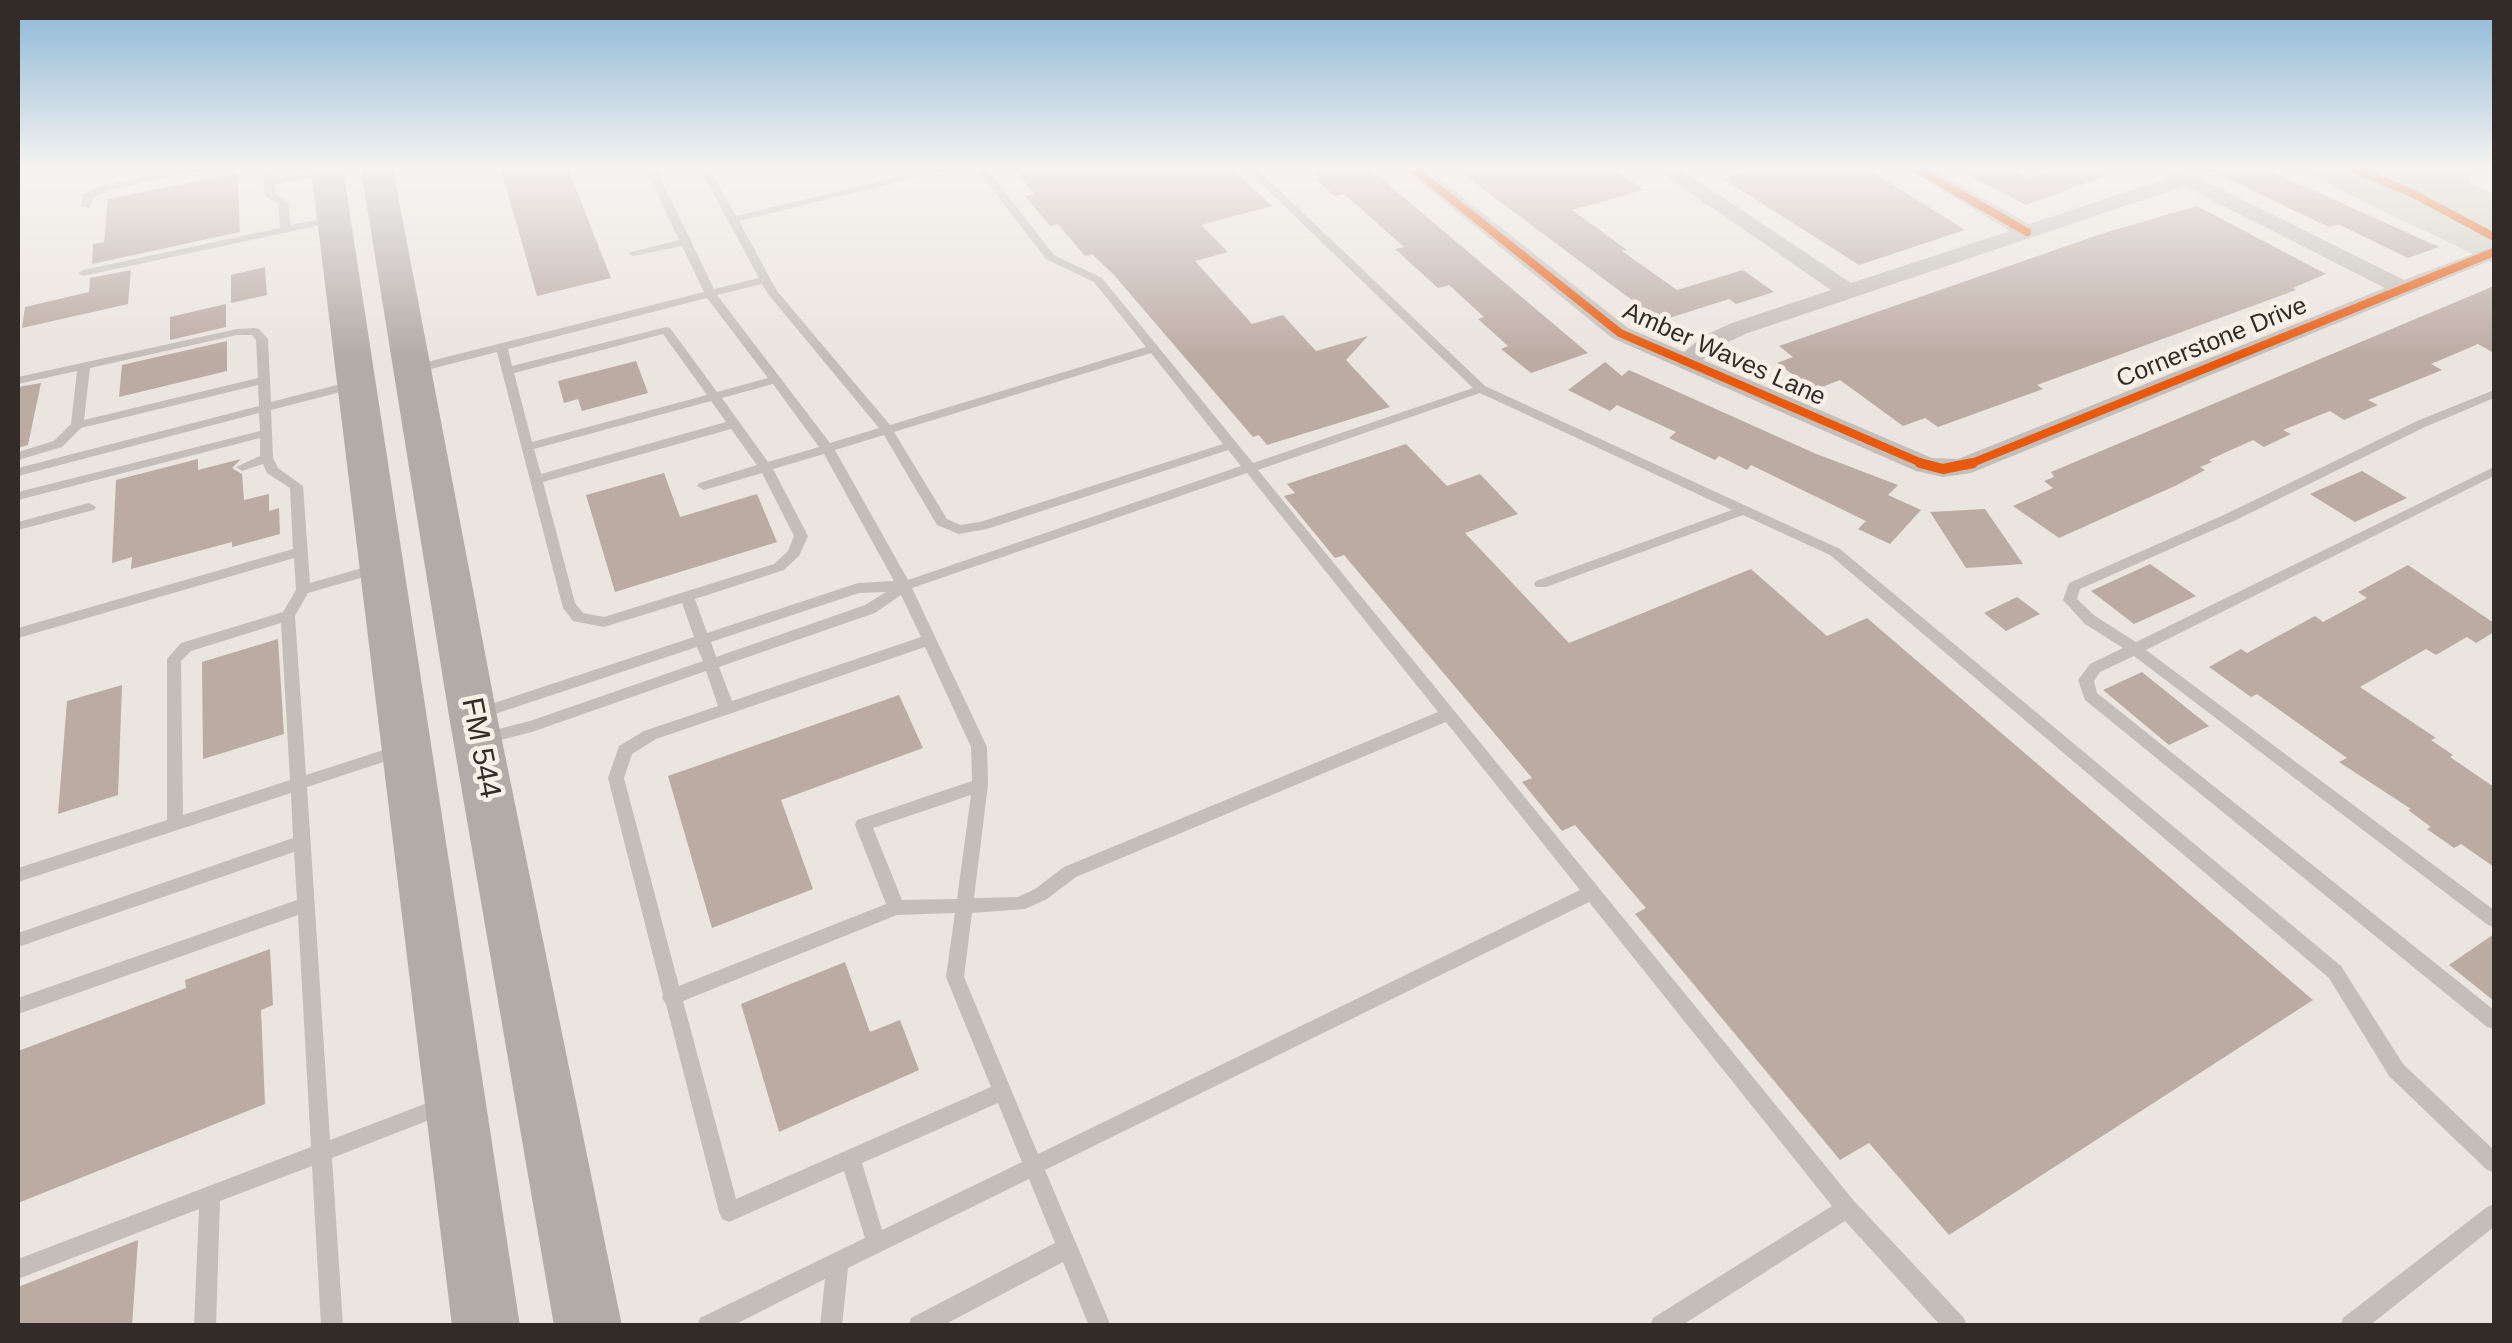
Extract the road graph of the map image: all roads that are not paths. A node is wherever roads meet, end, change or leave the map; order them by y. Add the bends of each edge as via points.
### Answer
1 (278, 232) edge
2 (333, 232) edge
3 (389, 232) edge
4 (680, 232) edge
5 (738, 232) edge
6 (1030, 232) edge
7 (1317, 232) edge
8 (1492, 232) edge
9 (1759, 232) edge
10 (2027, 232) edge
11 (2290, 232) edge
12 (685, 242) junction
13 (2494, 252) edge
14 (633, 253) dead end
15 (83, 273) dead end
16 (764, 280) junction
17 (2402, 288) junction
18 (1849, 292) junction
19 (711, 295) junction
20 (502, 347) junction
21 (1152, 349) junction
22 (1686, 363) junction
23 (84, 365) junction
24 (414, 369) junction
25 (507, 371) junction
26 (18, 380) edge
27 (263, 380) junction
28 (776, 380) junction
29 (356, 384) junction
30 (1481, 389) junction
31 (2494, 394) edge
32 (714, 396) junction
33 (266, 406) junction
34 (732, 424) junction
35 (77, 426) junction
36 (887, 430) junction
37 (265, 433) junction
38 (1229, 446) junction
39 (527, 447) junction
40 (826, 448) junction
41 (18, 456) edge
42 (267, 458) junction
43 (242, 467) dead end
44 (766, 468) junction
45 (1247, 468) junction
46 (1943, 469) joint
47 (2494, 470) edge
48 (18, 472) edge
49 (536, 480) junction
50 (704, 486) dead end
51 (18, 496) edge
52 (90, 507) dead end
53 (1744, 510) junction
54 (18, 526) edge
55 (301, 551) junction
56 (382, 567) junction
57 (1541, 584) dead end
58 (904, 586) junction
59 (303, 590) junction
60 (687, 597) junction
61 (288, 616) junction
62 (18, 632) edge
63 (703, 640) junction
64 (929, 640) junction
65 (2134, 649) junction
66 (712, 664) junction
67 (727, 709) junction
68 (1447, 715) junction
69 (476, 727) junction
70 (408, 748) junction
71 (301, 782) junction
72 (980, 785) junction
73 (175, 824) junction
74 (300, 843) junction
75 (18, 876) edge
76 (1592, 892) junction
77 (304, 906) junction
78 (964, 907) junction
79 (896, 908) junction
80 (2494, 920) edge
81 (18, 940) edge
82 (671, 998) junction
83 (18, 1006) edge
84 (2494, 1020) edge
85 (1002, 1092) junction
86 (456, 1102) junction
87 (320, 1152) junction
88 (850, 1158) junction
89 (2494, 1163) edge
90 (1031, 1164) junction
91 (210, 1195) junction
92 (1847, 1208) junction
93 (2494, 1214) edge
94 (876, 1242) junction
95 (1068, 1248) junction
96 (838, 1260) junction
97 (18, 1270) edge
98 (205, 1326) edge
99 (332, 1326) edge
100 (486, 1326) edge
101 (588, 1326) edge
102 (708, 1326) edge
103 (831, 1326) edge
104 (919, 1326) edge
105 (1100, 1326) edge
106 (1661, 1326) edge
107 (1956, 1326) edge
108 (2351, 1326) edge

1 - 15 lane
2 - 29 main road
3 - 24 main road, FM 544 / FM 544
4 - 12 lane
5 - 16 lane
6 - 21 lane via 1050,257 1098,280
7 - 30 lane
8 - 22 street, Amber Waves Lane via 1610,327
9 - 18 street
10 - 18 street
11 - 17 street
12 - 14 lane
12 - 19 lane
13 - 17 street, Cornerstone Drive
16 - 19 lane
16 - 36 lane
17 - 46 street, Cornerstone Drive
18 - 22 street via 1722,335
19 - 20 lane
19 - 28 lane
20 - 24 lane
20 - 25 lane
21 - 36 lane
21 - 38 lane
22 - 46 street, Amber Waves Lane
23 - 26 lane
23 - 27 lane via 255,332 262,340
23 - 35 lane
24 - 29 main road
24 - 69 main road, FM 544 / FM 544
25 - 32 lane via 666,330
25 - 39 lane
27 - 33 lane
27 - 35 lane
28 - 32 lane
28 - 40 lane
29 - 33 lane
29 - 56 main road
30 - 45 lane
30 - 53 lane
31 - 65 lane via 2074,586 2075,608
32 - 34 lane
32 - 39 lane
33 - 37 lane
33 - 48 lane
34 - 44 lane
34 - 49 lane
35 - 41 lane via 58,444
36 - 38 lane via 942,522 960,530
36 - 40 lane
37 - 42 lane
37 - 51 lane
38 - 45 lane
39 - 49 lane
40 - 44 lane
40 - 58 lane
42 - 43 lane
42 - 55 lane via 272,470 296,486
44 - 50 lane
44 - 60 lane via 801,536 794,553 779,567
45 - 58 lane
45 - 68 lane
47 - 65 lane
49 - 60 lane via 568,604 578,617 604,622
52 - 54 lane
53 - 57 lane
53 - 89 lane via 1835,552 2335,972 2396,1070
55 - 59 lane
55 - 62 lane
56 - 59 lane
56 - 70 main road
58 - 63 lane via 858,588
58 - 64 lane
58 - 66 lane via 870,608
59 - 61 lane
60 - 63 lane
61 - 71 lane
61 - 73 lane via 186,647 174,659
63 - 66 lane
63 - 69 lane
64 - 67 lane
64 - 72 lane via 979,747
65 - 80 lane
65 - 84 lane via 2095,668 2086,680 2090,696
66 - 67 lane
66 - 69 lane via 532,726
67 - 82 lane via 625,750 616,778
68 - 76 lane
68 - 78 lane via 1070,872 1019,904
69 - 70 main road
69 - 101 main road, FM 544 / FM 544
70 - 71 lane
70 - 86 main road
71 - 73 lane
71 - 74 lane
72 - 78 lane
72 - 79 lane via 862,824
73 - 75 lane
74 - 77 lane
74 - 81 lane
76 - 90 lane
76 - 92 lane
77 - 83 lane
77 - 87 lane
78 - 79 lane
78 - 85 lane via 956,977
79 - 82 lane
82 - 88 lane via 729,1212
85 - 88 lane
85 - 90 lane
86 - 87 lane
86 - 100 main road
87 - 91 lane
87 - 99 lane
88 - 94 lane
90 - 94 lane
90 - 95 lane
91 - 97 lane
91 - 98 lane
92 - 106 lane
92 - 107 lane
93 - 108 lane
94 - 96 lane
95 - 104 lane
95 - 105 lane
96 - 102 lane
96 - 103 lane

